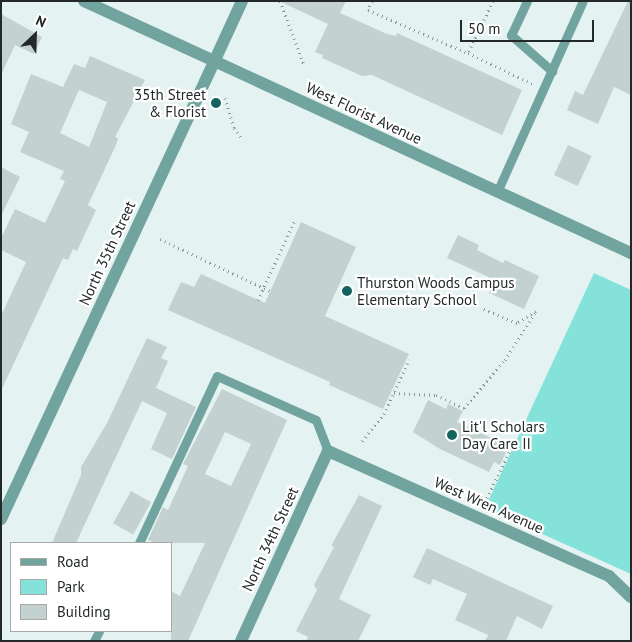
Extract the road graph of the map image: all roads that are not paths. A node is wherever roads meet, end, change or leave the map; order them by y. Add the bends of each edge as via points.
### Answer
1 (84, 1) edge
2 (242, 1) edge
3 (527, 1) edge
4 (583, 1) edge
5 (214, 62) junction
6 (552, 71) junction
7 (496, 192) junction
8 (631, 253) edge
9 (328, 451) junction
10 (1, 519) edge
11 (140, 542) edge
12 (631, 597) edge
13 (240, 641) edge

1 - 5 street, West Florist Avenue
2 - 5 street, North 35th Street
3 - 6 lane via 511,35
4 - 6 lane
5 - 7 street, West Florist Avenue
5 - 10 street, North 35th Street
6 - 7 lane
7 - 8 street, West Florist Avenue
9 - 11 lane via 316,420 216,376
9 - 12 street, West Wren Avenue via 608,576
9 - 13 street, North 34th Street

